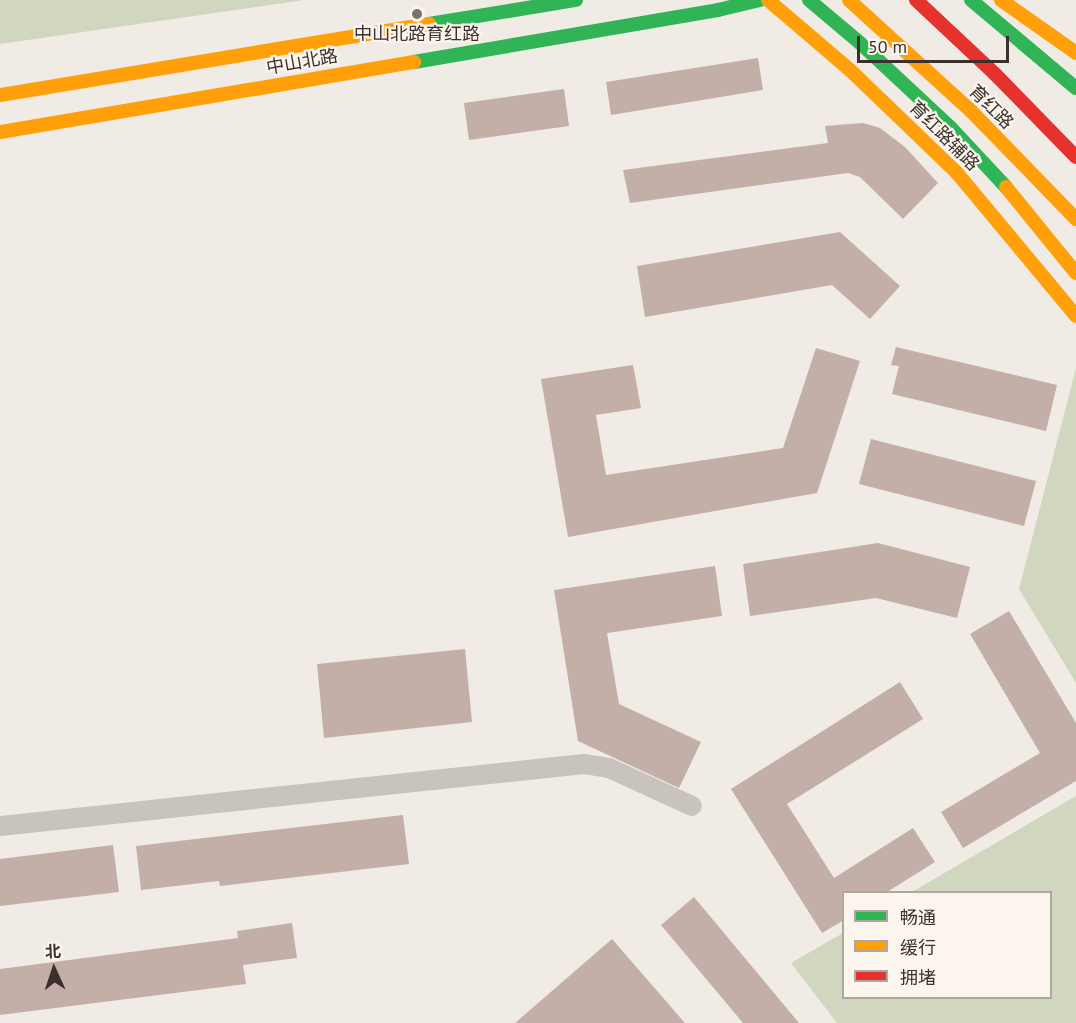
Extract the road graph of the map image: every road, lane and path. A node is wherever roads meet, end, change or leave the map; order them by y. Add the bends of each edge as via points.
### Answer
1 (576, 0) edge
2 (764, 0) edge
3 (808, 0) edge
4 (849, 0) edge
5 (916, 0) edge
6 (971, 0) edge
7 (980, 0) edge
8 (1001, 0) edge
9 (1076, 53) edge
10 (1076, 70) edge
11 (1076, 87) edge
12 (0, 95) edge
13 (0, 132) edge
14 (1076, 157) edge
15 (1008, 189) junction
16 (1076, 219) edge
17 (1076, 252) edge
18 (1076, 273) edge
19 (1076, 316) edge
20 (692, 806) dead end
21 (0, 826) edge

1 - 12 main road, 中山北路
2 - 13 main road, 中山北路
2 - 19 main road, 育红路辅路 via 850,70 957,173
3 - 15 main road via 860,43
4 - 16 main road, 育红路 via 971,111
5 - 14 main road, 育红路
6 - 11 main road
7 - 10 main road
8 - 9 main road
15 - 17 main road
15 - 18 main road
20 - 21 street via 609,768 584,764

